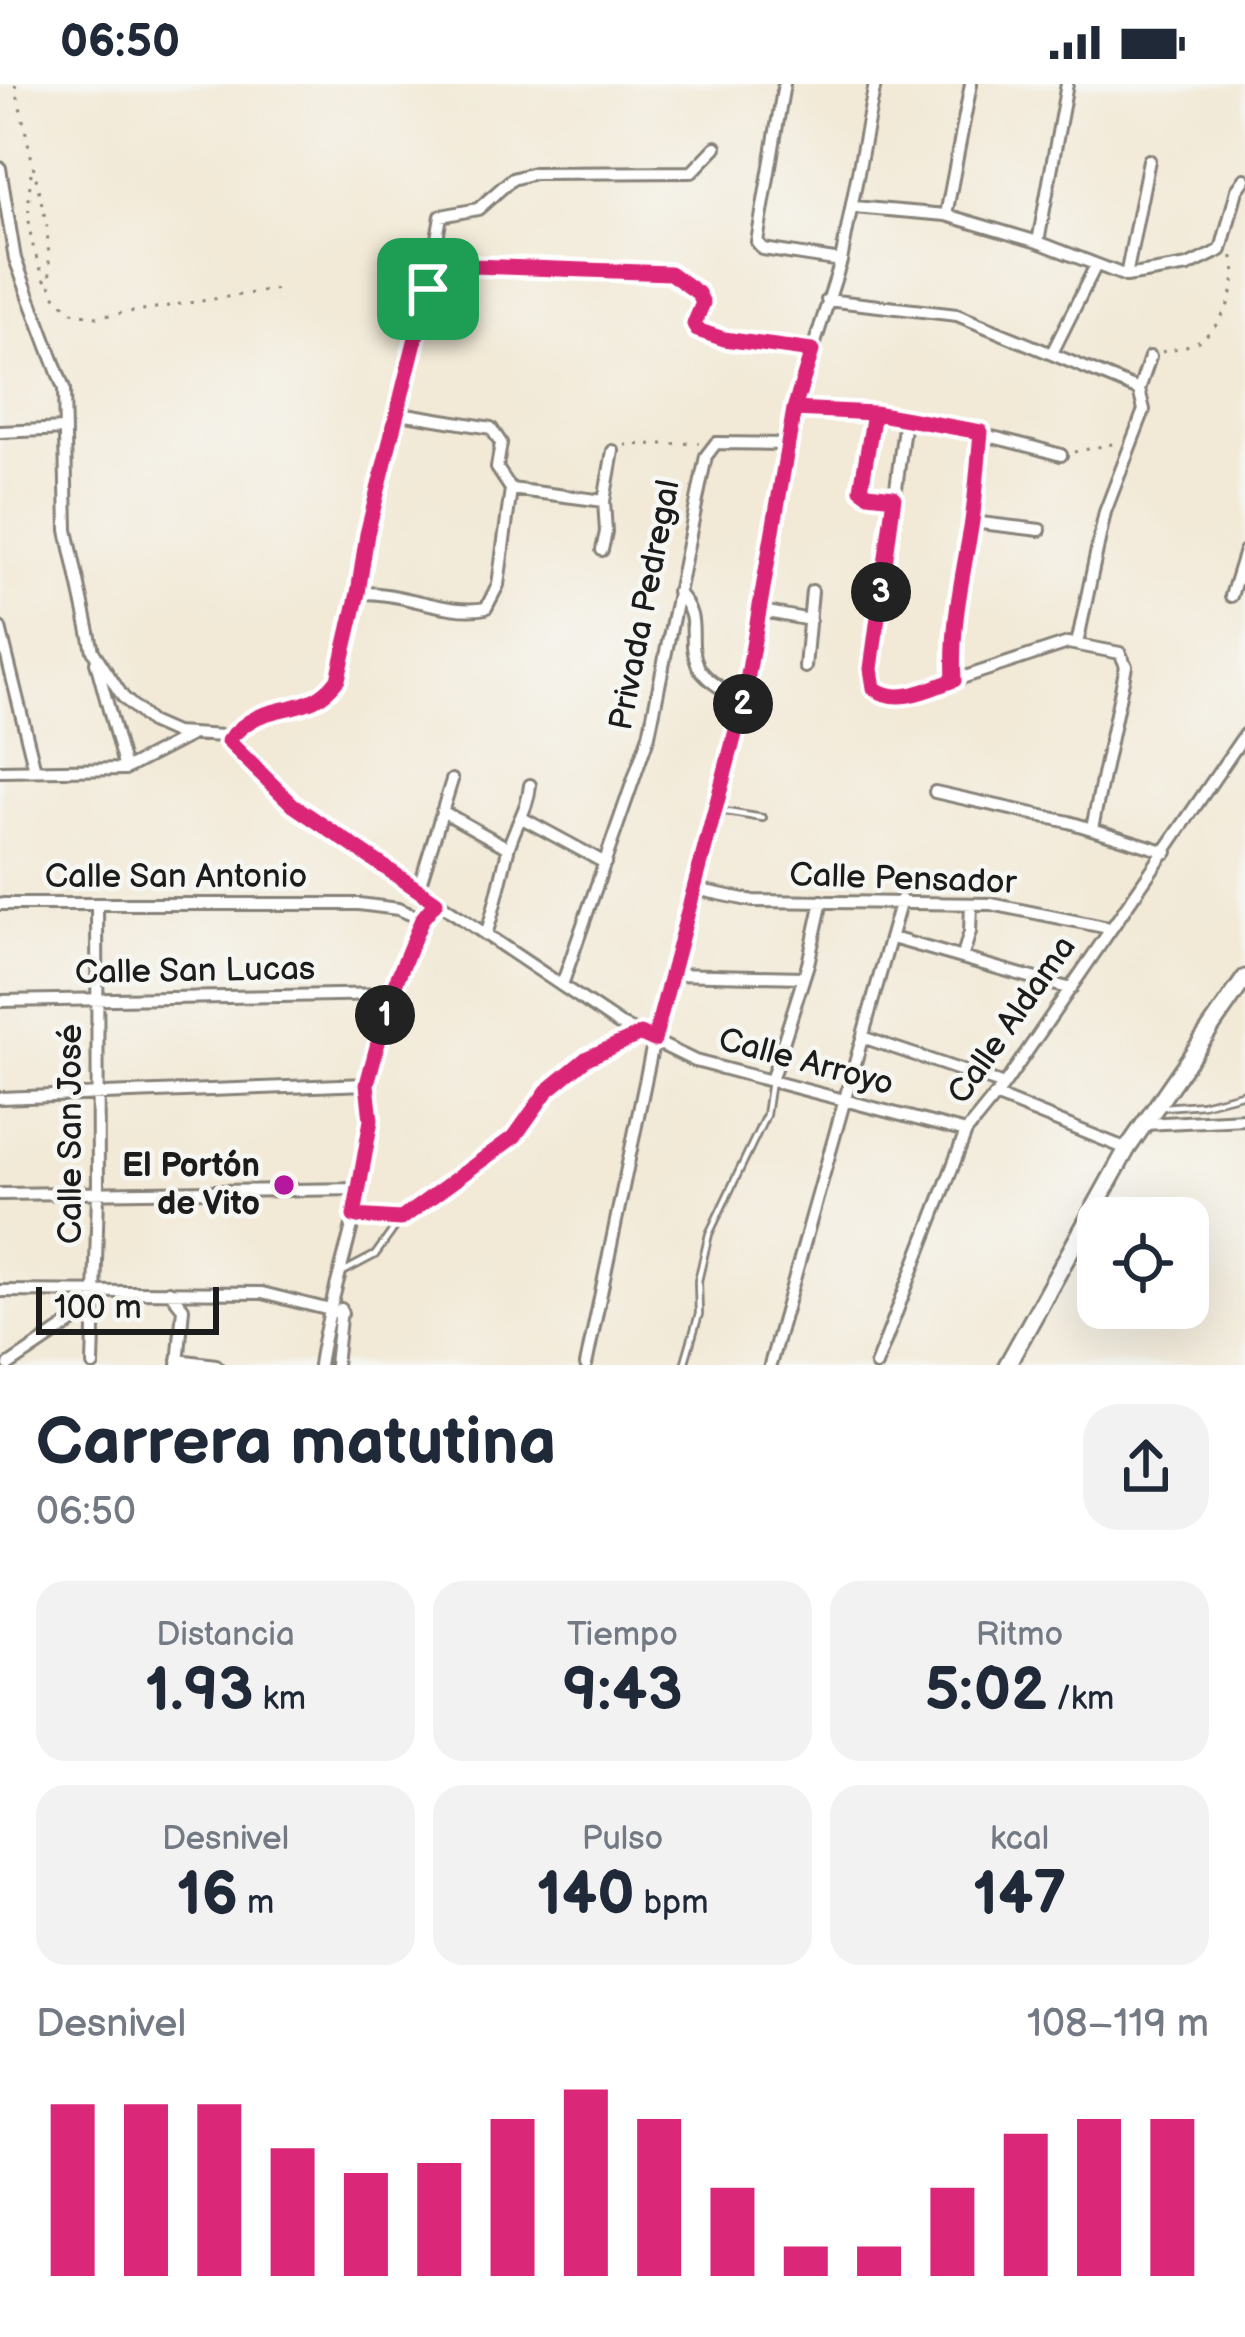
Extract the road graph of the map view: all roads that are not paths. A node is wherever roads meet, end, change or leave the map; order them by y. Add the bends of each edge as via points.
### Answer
1 (784, 84) edge
2 (874, 84) edge
3 (970, 84) edge
4 (1066, 84) edge
5 (716, 147) dead end
6 (1149, 160) dead end
7 (0, 168) edge
8 (1244, 180) edge
9 (854, 207) junction
10 (946, 214) junction
11 (1038, 242) junction
12 (841, 261) junction
13 (1095, 267) junction
14 (670, 273) road end
15 (1126, 276) junction
16 (827, 300) junction
17 (812, 351) junction
18 (1052, 353) junction
19 (1150, 357) road end
20 (1139, 391) junction
21 (794, 409) junction
22 (400, 412) junction
23 (874, 413) junction
24 (905, 419) junction
25 (65, 429) junction
26 (0, 432) edge
27 (981, 432) junction
28 (787, 444) junction
29 (613, 451) road end
30 (1060, 454) road end
31 (511, 489) junction
32 (861, 489) dead end
33 (604, 501) junction
34 (972, 522) junction
35 (1040, 530) dead end
36 (602, 550) dead end
37 (1245, 551) edge
38 (812, 591) dead end
39 (676, 592) junction
40 (358, 593) junction
41 (1231, 596) dead end
42 (757, 610) junction
43 (810, 620) junction
44 (0, 628) edge
45 (1077, 644) junction
46 (93, 651) junction
47 (805, 667) dead end
48 (954, 680) junction
49 (743, 704) junction
50 (192, 734) junction
51 (1245, 734) edge
52 (228, 741) junction
53 (125, 769) junction
54 (35, 770) junction
55 (0, 771) edge
56 (452, 781) dead end
57 (530, 785) dead end
58 (935, 792) dead end
59 (715, 810) junction
60 (442, 811) junction
61 (522, 818) junction
62 (763, 818) dead end
63 (1092, 829) junction
64 (508, 848) junction
65 (1167, 852) junction
66 (604, 863) junction
67 (419, 887) junction
68 (695, 889) junction
69 (901, 900) junction
70 (822, 901) junction
71 (436, 902) junction
72 (0, 904) edge
73 (97, 904) junction
74 (971, 904) junction
75 (422, 919) junction
76 (1109, 928) junction
77 (486, 935) junction
78 (892, 938) junction
79 (962, 958) junction
80 (670, 974) junction
81 (804, 977) junction
82 (1245, 978) edge
83 (562, 985) junction
84 (1071, 989) junction
85 (391, 994) junction
86 (0, 1001) edge
87 (99, 1001) junction
88 (641, 1034) junction
89 (865, 1038) junction
90 (654, 1040) junction
91 (771, 1081) junction
92 (367, 1084) junction
93 (1004, 1085) junction
94 (1245, 1093) edge
95 (995, 1096) junction
96 (96, 1097) junction
97 (0, 1098) edge
98 (845, 1102) junction
99 (1155, 1108) junction
100 (1245, 1120) edge
101 (1144, 1124) junction
102 (966, 1132) junction
103 (1127, 1149) junction
104 (360, 1189) junction
105 (0, 1194) edge
106 (98, 1194) junction
107 (354, 1216) junction
108 (401, 1219) junction
109 (341, 1273) junction
110 (337, 1288) junction
111 (0, 1291) edge
112 (169, 1291) junction
113 (96, 1292) junction
114 (201, 1295) junction
115 (95, 1307) junction
116 (182, 1308) junction
117 (328, 1309) junction
118 (342, 1313) junction
119 (178, 1362) edge
120 (9, 1365) edge
121 (93, 1365) edge
122 (216, 1365) edge
123 (319, 1365) edge
124 (335, 1365) edge
125 (586, 1365) edge
126 (683, 1365) edge
127 (770, 1365) edge
128 (876, 1365) edge
129 (1007, 1365) edge

1 - 12 street via 759,246
2 - 9 street
3 - 10 street
4 - 11 street
5 - 22 street via 692,172 534,173 512,179 478,209 441,216
6 - 15 street
7 - 25 street via 15,259 64,389
8 - 15 street via 1226,238 1210,259
9 - 10 street
9 - 12 street
10 - 11 street
11 - 13 street
12 - 16 street
13 - 15 street
13 - 18 street
14 - 17 street via 700,296 697,330
16 - 17 street
16 - 18 street via 957,315
17 - 21 street
18 - 20 street
19 - 20 street
20 - 45 street via 1144,410 1105,512
21 - 23 street
21 - 28 street
22 - 31 street via 491,428 501,442 497,468
22 - 40 street
23 - 24 street
23 - 32 street
24 - 27 street
24 - 48 street via 871,681 879,693 913,694
25 - 26 street
25 - 46 street via 67,530
27 - 30 street
27 - 34 street
28 - 39 street, Privada Pedregal via 716,443 700,471
28 - 42 street
29 - 33 street
31 - 33 street
31 - 40 street via 498,585 486,608
33 - 36 street
34 - 35 street
34 - 48 street
37 - 41 street
38 - 43 street
39 - 49 street via 695,620 697,664
39 - 66 street, Privada Pedregal via 649,735
40 - 52 street via 329,690 308,704 252,716
42 - 43 street
42 - 49 street
43 - 47 street
44 - 54 street
45 - 48 street
45 - 63 street via 1120,653 1126,666
46 - 50 street via 136,712
46 - 53 street
49 - 59 street
50 - 52 street
50 - 53 street
51 - 65 street, Calle Aldama
52 - 67 street, Calle Arroyo via 293,805
53 - 54 street
54 - 55 street
56 - 60 street
57 - 61 street
58 - 63 street
59 - 62 lane
59 - 68 street
60 - 64 street
60 - 67 street
61 - 64 street
61 - 66 street
63 - 65 street
64 - 77 street
65 - 76 street, Calle Aldama
66 - 83 street, Privada Pedregal
67 - 71 street, Calle Arroyo
68 - 70 street, Calle Pensador via 753,901
68 - 80 street
69 - 70 street, Calle Pensador
69 - 74 street, Calle Pensador
69 - 78 street
70 - 81 street
71 - 75 street
71 - 77 street, Calle Arroyo
72 - 73 street, Calle San Antonio
73 - 75 street, Calle San Antonio via 359,904
73 - 87 street, Calle San José
74 - 76 street, Calle Pensador
74 - 79 street
75 - 85 street
76 - 84 street, Calle Aldama
77 - 83 street, Calle Arroyo
78 - 79 street
78 - 89 street
79 - 84 street
80 - 81 street
80 - 90 street
81 - 91 street
82 - 99 street
83 - 88 street, Calle Arroyo
84 - 93 street, Calle Aldama
85 - 87 street, Calle San Lucas
85 - 92 street
86 - 87 street, Calle San Lucas
87 - 96 street, Calle San José
88 - 90 street, Calle Arroyo
88 - 108 lane via 587,1058 547,1091 515,1136
89 - 93 street
89 - 98 street
90 - 91 street, Calle Arroyo via 695,1061
90 - 125 street
91 - 98 street, Calle Arroyo
91 - 126 lane via 766,1114 709,1234
92 - 96 street
92 - 104 street via 371,1120
93 - 95 street, Calle Aldama
94 - 99 lane
95 - 102 street, Calle Aldama
95 - 103 street
96 - 97 street
96 - 106 street, Calle San José
98 - 102 street, Calle Arroyo
98 - 127 street
99 - 101 street
100 - 101 street
101 - 103 street
102 - 128 street, Calle Aldama
103 - 129 street
104 - 106 street
104 - 107 street
105 - 106 street
106 - 113 street, Calle San José
107 - 108 lane
107 - 109 street
108 - 109 lane via 374,1255
109 - 110 street
110 - 117 street
110 - 118 street
111 - 113 street
112 - 113 street
112 - 114 street
112 - 116 street
113 - 115 street, Calle San José
114 - 116 street
114 - 117 street via 262,1293
115 - 120 street
115 - 121 street, Calle San José
116 - 119 street
117 - 118 street
117 - 123 street
118 - 124 street
119 - 122 street

